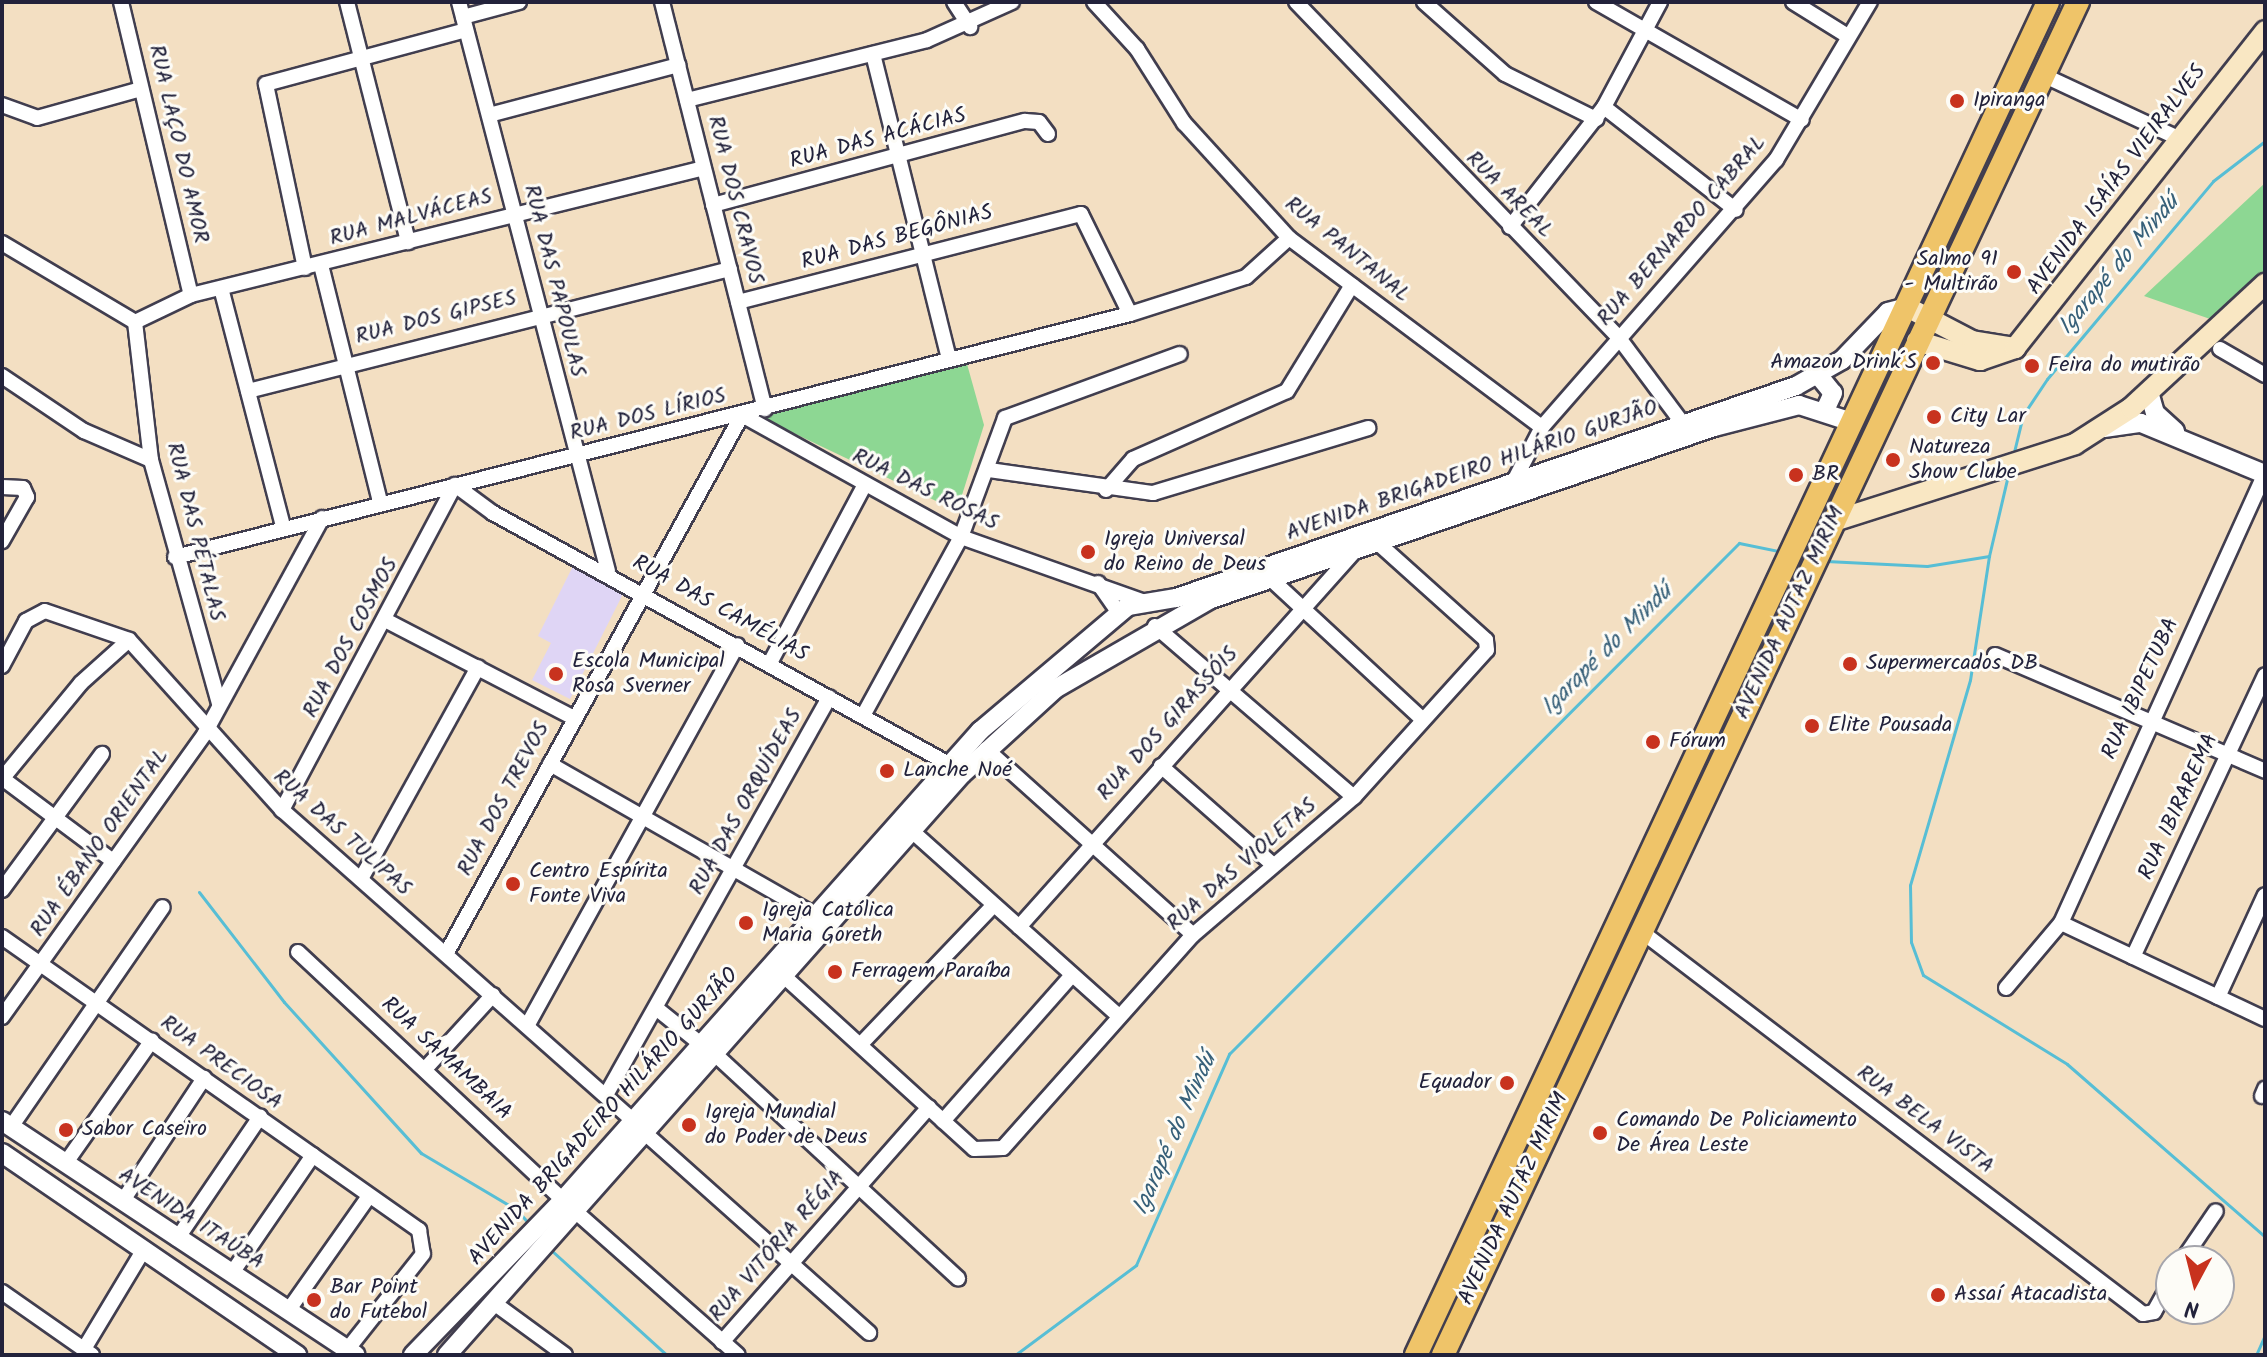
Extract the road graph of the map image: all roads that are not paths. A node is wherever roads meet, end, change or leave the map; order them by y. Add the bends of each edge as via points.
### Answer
1 (121, 2) edge
2 (347, 2) edge
3 (459, 2) edge
4 (519, 2) edge
5 (662, 2) edge
6 (954, 2) edge
7 (1012, 2) edge
8 (1094, 2) edge
9 (1296, 2) edge
10 (1424, 2) edge
11 (1596, 2) edge
12 (1660, 2) edge
13 (1793, 2) edge
14 (1870, 2) edge
15 (2048, 2) edge
16 (2078, 2) edge
17 (465, 24) junction
18 (970, 27) junction
19 (1642, 30) junction
20 (2262, 31) edge
21 (1846, 35) junction
22 (873, 54) junction
23 (363, 57) junction
24 (678, 65) junction
25 (2043, 75) junction
26 (141, 89) junction
27 (687, 100) junction
28 (2, 105) edge
29 (1600, 113) junction
30 (489, 115) junction
31 (1802, 120) junction
32 (1048, 134) dead end
33 (2176, 137) junction
34 (898, 157) junction
35 (704, 168) junction
36 (713, 205) junction
37 (1736, 210) junction
38 (514, 214) junction
39 (1510, 227) junction
40 (1289, 238) junction
41 (408, 242) junction
42 (2, 243) edge
43 (923, 254) junction
44 (321, 265) junction
45 (305, 268) junction
46 (730, 269) junction
47 (2265, 284) edge
48 (1352, 285) junction
49 (221, 288) junction
50 (191, 295) junction
51 (738, 302) junction
52 (1907, 307) junction
53 (1130, 314) junction
54 (539, 315) junction
55 (1928, 316) junction
56 (135, 322) junction
57 (1619, 338) junction
58 (1917, 341) junction
59 (2015, 348) junction
60 (2220, 349) dead end
61 (1180, 354) dead end
62 (949, 359) junction
63 (348, 364) junction
64 (2265, 375) edge
65 (2, 376) edge
66 (1819, 376) junction
67 (248, 391) junction
68 (2149, 392) junction
69 (765, 409) junction
70 (1825, 410) junction
71 (742, 415) junction
72 (1852, 422) junction
73 (1683, 424) junction
74 (1542, 427) junction
75 (1368, 428) dead end
76 (2104, 428) junction
77 (2181, 436) junction
78 (577, 455) junction
79 (151, 460) junction
80 (989, 470) junction
81 (2265, 474) edge
82 (1515, 479) junction
83 (455, 485) junction
84 (8, 487) edge
85 (863, 488) junction
86 (1106, 490) junction
87 (380, 501) junction
88 (322, 518) junction
89 (1831, 522) junction
90 (284, 529) junction
91 (961, 537) junction
92 (2, 541) edge
93 (1379, 544) junction
94 (1353, 553) junction
95 (175, 557) junction
96 (608, 571) junction
97 (1272, 580) junction
98 (1098, 583) junction
99 (644, 593) junction
100 (1145, 602) junction
101 (1300, 609) junction
102 (1120, 614) junction
103 (387, 621) junction
104 (1147, 631) junction
105 (129, 640) junction
106 (737, 645) junction
107 (1995, 655) dead end
108 (771, 661) junction
109 (2, 666) edge
110 (478, 667) junction
111 (2265, 675) edge
112 (1231, 688) junction
113 (829, 697) junction
114 (219, 704) junction
115 (864, 714) junction
116 (572, 717) junction
117 (1422, 719) junction
118 (2151, 721) junction
119 (205, 733) junction
120 (986, 749) junction
121 (2228, 753) junction
122 (102, 754) dead end
123 (550, 764) junction
124 (1161, 766) junction
125 (956, 769) junction
126 (2265, 771) edge
127 (2, 778) edge
128 (1354, 797) junction
129 (282, 810) junction
130 (56, 816) junction
131 (644, 819) junction
132 (913, 832) junction
133 (1093, 843) junction
134 (113, 861) junction
135 (1271, 863) junction
136 (735, 869) junction
137 (361, 879) junction
138 (2, 890) edge
139 (2265, 895) edge
140 (994, 905) junction
141 (163, 907) dead end
142 (815, 915) junction
143 (2061, 923) junction
144 (1019, 927) junction
145 (1642, 932) junction
146 (1193, 935) junction
147 (2, 937) edge
148 (298, 952) dead end
149 (446, 954) junction
150 (2133, 957) junction
151 (42, 963) junction
152 (1072, 975) junction
153 (786, 978) junction
154 (2006, 988) dead end
155 (493, 995) junction
156 (2218, 997) junction
157 (99, 1003) junction
158 (656, 1008) junction
159 (1119, 1016) junction
160 (2, 1017) edge
161 (2265, 1019) edge
162 (527, 1026) junction
163 (152, 1040) junction
164 (861, 1044) junction
165 (702, 1045) junction
166 (717, 1056) junction
167 (426, 1068) junction
168 (204, 1078) junction
169 (606, 1095) junction
170 (929, 1107) junction
171 (260, 1117) junction
172 (943, 1121) junction
173 (7, 1124) edge
174 (640, 1128) junction
175 (2, 1153) edge
176 (313, 1155) junction
177 (65, 1164) junction
178 (860, 1184) junction
179 (369, 1196) junction
180 (122, 1202) junction
181 (569, 1206) junction
182 (2216, 1211) dead end
183 (177, 1239) junction
184 (2193, 1245) edge
185 (143, 1251) junction
186 (790, 1263) junction
187 (232, 1273) junction
188 (958, 1278) dead end
189 (2, 1292) edge
190 (494, 1303) junction
191 (2155, 1310) edge
192 (288, 1311) junction
193 (869, 1333) dead end
194 (722, 1342) junction
195 (88, 1352) edge
196 (351, 1352) edge
197 (297, 1355) edge
198 (413, 1355) edge
199 (447, 1355) edge
200 (565, 1355) edge
201 (738, 1355) edge
202 (1416, 1355) edge
203 (1443, 1355) edge

1 - 26 street, RUA LAÇO DO AMOR
2 - 23 street
3 - 17 street, RUA DAS PAPOULAS
4 - 17 street
5 - 24 street, RUA DOS CRAVOS
6 - 18 street
7 - 18 street
8 - 40 street, RUA PANTANAL via 1137,49 1184,123
9 - 39 street, RUA AREAL
10 - 29 street via 1505,74
11 - 19 street
12 - 19 street
13 - 21 street
14 - 21 street, RUA BERNARDO CABRAL
15 - 52 main road, AVENIDA AUTAZ MIRIM
16 - 25 main road, AVENIDA AUTAZ MIRIM
17 - 23 street
17 - 30 street, RUA DAS PAPOULAS
18 - 22 street
19 - 29 street
19 - 31 street
20 - 33 main road, AVENIDA ISAÍAS VIEIRALVES
21 - 31 street, RUA BERNARDO CABRAL
22 - 27 street
22 - 34 street
23 - 41 street
23 - 45 street via 270,81 267,109
24 - 27 street, RUA DOS CRAVOS
24 - 30 street
25 - 33 street
25 - 55 main road, AVENIDA AUTAZ MIRIM
26 - 28 street via 37,118
26 - 50 street, RUA LAÇO DO AMOR
27 - 35 street, RUA DOS CRAVOS
29 - 37 street
29 - 39 street
30 - 38 street, RUA DAS PAPOULAS
31 - 37 street, RUA BERNARDO CABRAL
32 - 34 street, RUA DAS ACÁCIAS via 1039,122 1025,121
33 - 59 main road, AVENIDA ISAÍAS VIEIRALVES
34 - 36 street, RUA DAS ACÁCIAS
34 - 43 street
35 - 36 street, RUA DOS CRAVOS
35 - 38 street, RUA MALVÁCEAS
36 - 46 street, RUA DOS CRAVOS
37 - 57 street, RUA BERNARDO CABRAL
38 - 41 street, RUA MALVÁCEAS
38 - 54 street, RUA DAS PAPOULAS
39 - 57 street, RUA AREAL
40 - 48 street, RUA PANTANAL
40 - 53 street, RUA DOS LÍRIOS via 1246,277
41 - 44 street, RUA MALVÁCEAS
42 - 56 street
43 - 51 street, RUA DAS BEGÔNIAS
43 - 53 street, RUA DAS BEGÔNIAS via 1081,214
43 - 62 street
44 - 45 street, RUA MALVÁCEAS
44 - 63 street
45 - 49 street, RUA MALVÁCEAS
46 - 51 street, RUA DOS CRAVOS
46 - 54 street, RUA DOS GIPSES
47 - 68 main road
48 - 74 street, RUA PANTANAL
48 - 86 street via 1295,381 1269,401 1133,459
49 - 50 street, RUA MALVÁCEAS
49 - 67 street
50 - 56 street, RUA MALVÁCEAS
51 - 69 street, RUA DOS CRAVOS
52 - 55 main road
52 - 66 street, AVENIDA BRIGADEIRO HILÁRIO GURJÃO via 1888,312
52 - 72 main road, AVENIDA AUTAZ MIRIM
53 - 62 street, RUA DOS LÍRIOS
54 - 63 street, RUA DOS GIPSES
54 - 78 street, RUA DAS PAPOULAS
55 - 58 main road, AVENIDA AUTAZ MIRIM
55 - 59 main road via 1972,341
56 - 79 street, RUA DAS PÉTALAS
57 - 73 street, RUA AREAL
57 - 74 street, RUA BERNARDO CABRAL
58 - 59 main road via 1980,360
58 - 89 main road, AVENIDA AUTAZ MIRIM
60 - 64 street
61 - 80 street via 1012,414
62 - 69 street, RUA DOS LÍRIOS
63 - 67 street, RUA DOS GIPSES
63 - 87 street
65 - 79 street via 84,431
66 - 70 street via 1833,393
66 - 73 street, AVENIDA BRIGADEIRO HILÁRIO GURJÃO
67 - 90 street
68 - 76 main road
68 - 77 street via 2155,413
69 - 71 street, RUA DOS LÍRIOS
70 - 72 street, AVENIDA BRIGADEIRO HILÁRIO GURJÃO
70 - 93 street, AVENIDA BRIGADEIRO HILÁRIO GURJÃO via 1799,405 1749,417
71 - 78 street, RUA DOS LÍRIOS
71 - 85 street, RUA DAS ROSAS
71 - 99 street, RUA DOS TREVOS
72 - 202 main road, AVENIDA AUTAZ MIRIM
73 - 82 street, AVENIDA BRIGADEIRO HILÁRIO GURJÃO
74 - 82 street, RUA BERNARDO CABRAL
75 - 86 street via 1167,490
76 - 77 street via 2141,423
76 - 89 main road via 2046,457
77 - 81 street
78 - 83 street, RUA DOS LÍRIOS
78 - 96 street, RUA DAS PAPOULAS
79 - 95 street, RUA DAS PÉTALAS
80 - 86 street
80 - 91 street
81 - 118 street, RUA IBIPETUBA
82 - 100 street, AVENIDA BRIGADEIRO HILÁRIO GURJÃO via 1176,598
83 - 87 street, RUA DOS LÍRIOS
83 - 96 street, RUA DAS CAMÉLIAS via 493,513
83 - 103 street, RUA DOS COSMOS
84 - 92 street via 27,497
85 - 91 street, RUA DAS ROSAS
85 - 108 street
87 - 88 street, RUA DOS LÍRIOS
88 - 90 street, RUA DOS LÍRIOS
88 - 114 street, RUA ÉBANO ORIENTAL
89 - 145 main road, AVENIDA AUTAZ MIRIM
90 - 95 street, RUA DOS LÍRIOS
91 - 98 street, RUA DAS ROSAS
91 - 115 street
93 - 94 street, AVENIDA BRIGADEIRO HILÁRIO GURJÃO
93 - 117 street, RUA DAS VIOLETAS via 1473,628 1487,650
94 - 97 street, AVENIDA BRIGADEIRO HILÁRIO GURJÃO
94 - 101 street, RUA DOS GIRASSÓIS
95 - 114 street, RUA DAS PÉTALAS
96 - 99 street, RUA DAS CAMÉLIAS
97 - 101 street
97 - 104 street, AVENIDA BRIGADEIRO HILÁRIO GURJÃO
98 - 100 street, RUA DAS ROSAS
98 - 102 street
99 - 106 street, RUA DAS CAMÉLIAS
99 - 116 street, RUA DOS TREVOS
100 - 102 street, AVENIDA BRIGADEIRO HILÁRIO GURJÃO
100 - 104 street
101 - 112 street, RUA DOS GIRASSÓIS
101 - 117 street
102 - 104 street via 1124,628
102 - 125 street, AVENIDA BRIGADEIRO HILÁRIO GURJÃO via 1012,700
103 - 110 street
103 - 129 street, RUA DOS COSMOS
104 - 112 street
104 - 120 street, AVENIDA BRIGADEIRO HILÁRIO GURJÃO via 1055,689
105 - 109 street via 52,611 31,615
105 - 119 street, RUA DAS TULIPAS
105 - 127 street via 81,683
106 - 108 street, RUA DAS CAMÉLIAS
106 - 131 street
107 - 118 street
108 - 113 street, RUA DAS CAMÉLIAS
110 - 116 street
110 - 137 street
111 - 121 street, RUA IBIRAREMA
112 - 124 street, RUA DOS GIRASSÓIS
112 - 128 street
113 - 115 street, RUA DAS CAMÉLIAS
113 - 136 street, RUA DAS ORQUÍDEAS
114 - 119 street, RUA ÉBANO ORIENTAL
115 - 125 street, RUA DAS CAMÉLIAS
116 - 123 street, RUA DOS TREVOS
117 - 128 street, RUA DAS VIOLETAS
118 - 121 street
118 - 143 street, RUA IBIPETUBA
119 - 129 street, RUA DAS TULIPAS
119 - 134 street, RUA ÉBANO ORIENTAL
120 - 125 street, AVENIDA BRIGADEIRO HILÁRIO GURJÃO
120 - 133 street
121 - 126 street
121 - 150 street, RUA IBIRAREMA
122 - 130 street
123 - 131 street
123 - 149 street, RUA DOS TREVOS
124 - 133 street, RUA DOS GIRASSÓIS
124 - 135 street
125 - 132 street, AVENIDA BRIGADEIRO HILÁRIO GURJÃO
125 - 142 street, AVENIDA BRIGADEIRO HILÁRIO GURJÃO
127 - 130 street
128 - 135 street, RUA DAS VIOLETAS
129 - 137 street, RUA DAS TULIPAS
130 - 134 street
130 - 138 street
131 - 136 street
131 - 162 street
132 - 140 street
132 - 153 street, AVENIDA BRIGADEIRO HILÁRIO GURJÃO
133 - 144 street, RUA DOS GIRASSÓIS
133 - 146 street
134 - 151 street, RUA ÉBANO ORIENTAL
135 - 146 street, RUA DAS VIOLETAS
136 - 142 street
136 - 158 street, RUA DAS ORQUÍDEAS
137 - 149 street, RUA DAS TULIPAS
139 - 156 street
140 - 144 street
140 - 164 street
141 - 157 street
142 - 165 street, AVENIDA BRIGADEIRO HILÁRIO GURJÃO
143 - 150 street
143 - 154 street, RUA IBIPETUBA
144 - 152 street
145 - 191 street, RUA BELA VISTA via 2143,1314
145 - 203 main road, AVENIDA AUTAZ MIRIM
146 - 159 street, RUA DAS VIOLETAS
147 - 151 street, RUA PRECIOSA
148 - 167 street, RUA SAMAMBAIA
149 - 155 street, RUA DAS TULIPAS
150 - 156 street
151 - 157 street, RUA PRECIOSA
151 - 160 street, RUA ÉBANO ORIENTAL
152 - 159 street
152 - 172 street
153 - 164 street
153 - 166 street, AVENIDA BRIGADEIRO HILÁRIO GURJÃO
155 - 162 street, RUA DAS TULIPAS
155 - 167 street
156 - 161 street
157 - 163 street, RUA PRECIOSA
157 - 173 street
158 - 165 street
158 - 169 street, RUA DAS ORQUÍDEAS
159 - 172 street, RUA DAS VIOLETAS via 1003,1148 984,1152
162 - 169 street, RUA DAS TULIPAS
163 - 168 street, RUA PRECIOSA
163 - 177 street
164 - 170 street
165 - 174 street, AVENIDA BRIGADEIRO HILÁRIO GURJÃO
166 - 174 street, AVENIDA BRIGADEIRO HILÁRIO GURJÃO
166 - 178 street
167 - 181 street, RUA SAMAMBAIA
168 - 171 street, RUA PRECIOSA
168 - 180 street
169 - 174 street, RUA DAS TULIPAS
170 - 172 street
170 - 178 street, RUA VITÓRIA RÉGIA
171 - 176 street, RUA PRECIOSA
171 - 183 street
173 - 177 street, AVENIDA ITAÚBA
174 - 181 street, AVENIDA BRIGADEIRO HILÁRIO GURJÃO
174 - 186 street, RUA DAS TULIPAS
175 - 185 street
176 - 179 street, RUA PRECIOSA
176 - 187 street
177 - 180 street, AVENIDA ITAÚBA
178 - 186 street, RUA VITÓRIA RÉGIA
178 - 188 street
179 - 192 street
179 - 196 street, RUA PRECIOSA via 424,1236 423,1254
180 - 183 street, AVENIDA ITAÚBA
181 - 190 street, AVENIDA BRIGADEIRO HILÁRIO GURJÃO
181 - 194 street, RUA SAMAMBAIA
181 - 198 street, AVENIDA BRIGADEIRO HILÁRIO GURJÃO
182 - 184 street
183 - 187 street, AVENIDA ITAÚBA
185 - 195 street
185 - 197 street
186 - 193 street, RUA DAS TULIPAS
186 - 194 street, RUA VITÓRIA RÉGIA
187 - 192 street, AVENIDA ITAÚBA
189 - 195 street
190 - 199 street, AVENIDA BRIGADEIRO HILÁRIO GURJÃO
190 - 200 street
192 - 196 street, AVENIDA ITAÚBA
194 - 201 street, RUA SAMAMBAIA

